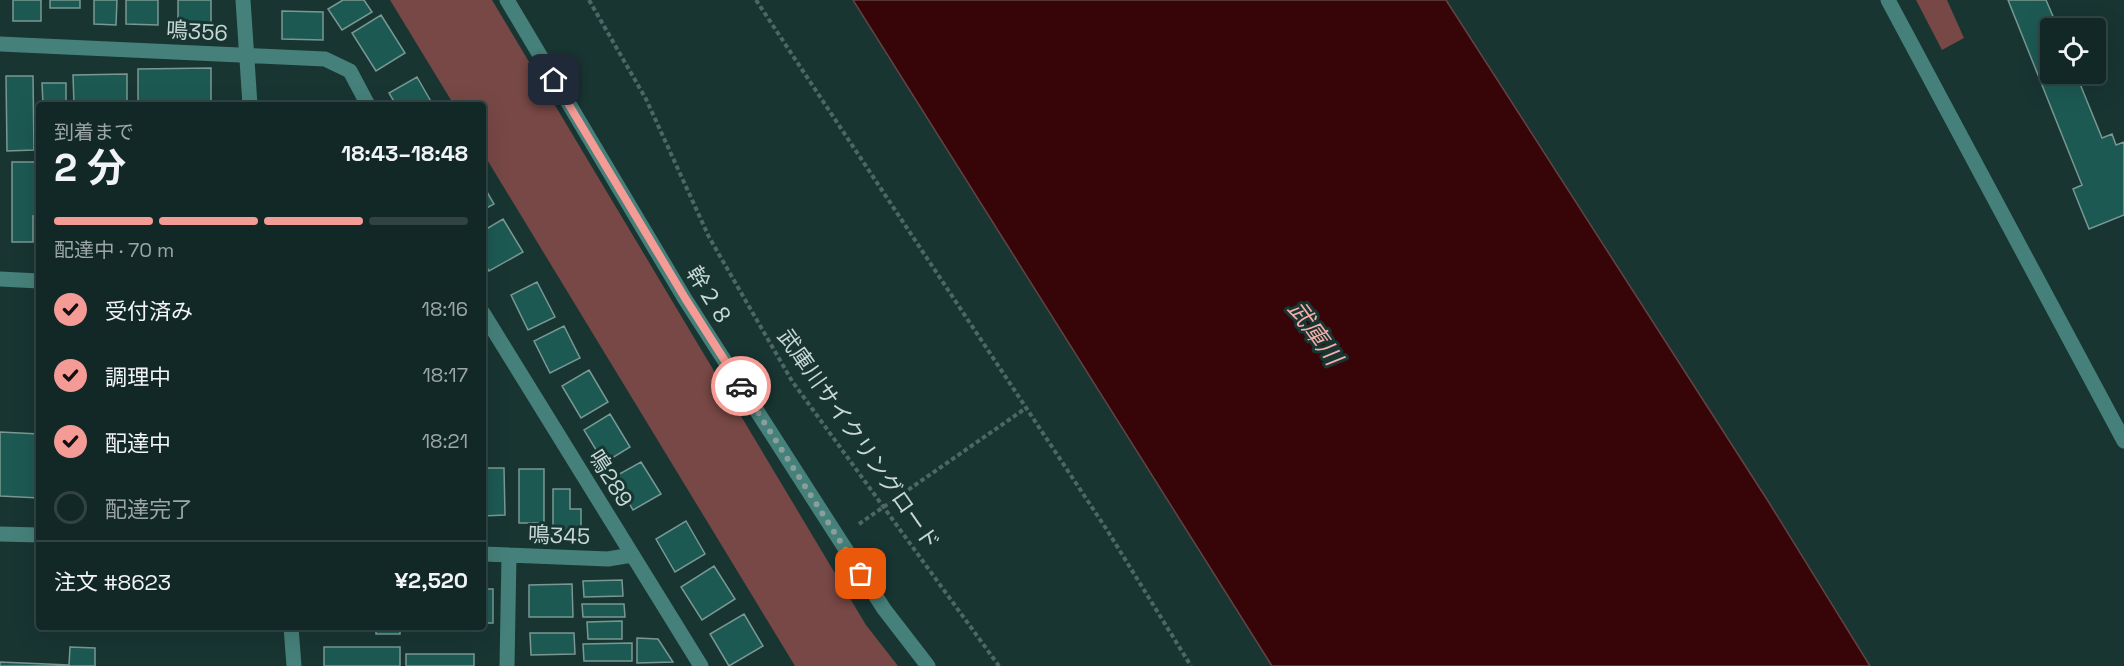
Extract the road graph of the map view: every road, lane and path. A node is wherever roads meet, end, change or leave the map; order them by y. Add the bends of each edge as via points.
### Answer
1 (243, 0) edge
2 (507, 0) edge
3 (588, 0) edge
4 (756, 0) edge
5 (1888, 0) edge
6 (0, 44) edge
7 (247, 56) junction
8 (250, 102) edge
9 (366, 102) edge
10 (0, 279) edge
11 (36, 281) edge
12 (486, 318) edge
13 (1026, 408) junction
14 (2124, 441) edge
15 (884, 507) junction
16 (0, 534) edge
17 (36, 536) edge
18 (838, 538) junction
19 (486, 554) edge
20 (509, 555) junction
21 (632, 555) junction
22 (291, 630) edge
23 (294, 666) edge
24 (507, 666) edge
25 (701, 666) edge
26 (928, 666) edge
27 (999, 666) edge
28 (1191, 666) edge

1 - 7 street
2 - 18 street, 幹２８ via 685,298
3 - 15 path, 武庫川サイクリングロード via 646,99 709,237 792,381
4 - 13 path
5 - 14 street
6 - 7 street, 鳴356
7 - 8 street
7 - 9 street, 鳴356 via 325,59 350,71
10 - 11 street
12 - 21 street, 鳴289
13 - 15 path
13 - 28 path
15 - 18 path
15 - 27 path, 武庫川サイクリングロード
16 - 17 street
18 - 26 street, 幹２８ via 884,609
19 - 20 street, 鳴345
20 - 21 street, 鳴345 via 608,559
20 - 24 street
21 - 25 street, 鳴289
22 - 23 street

